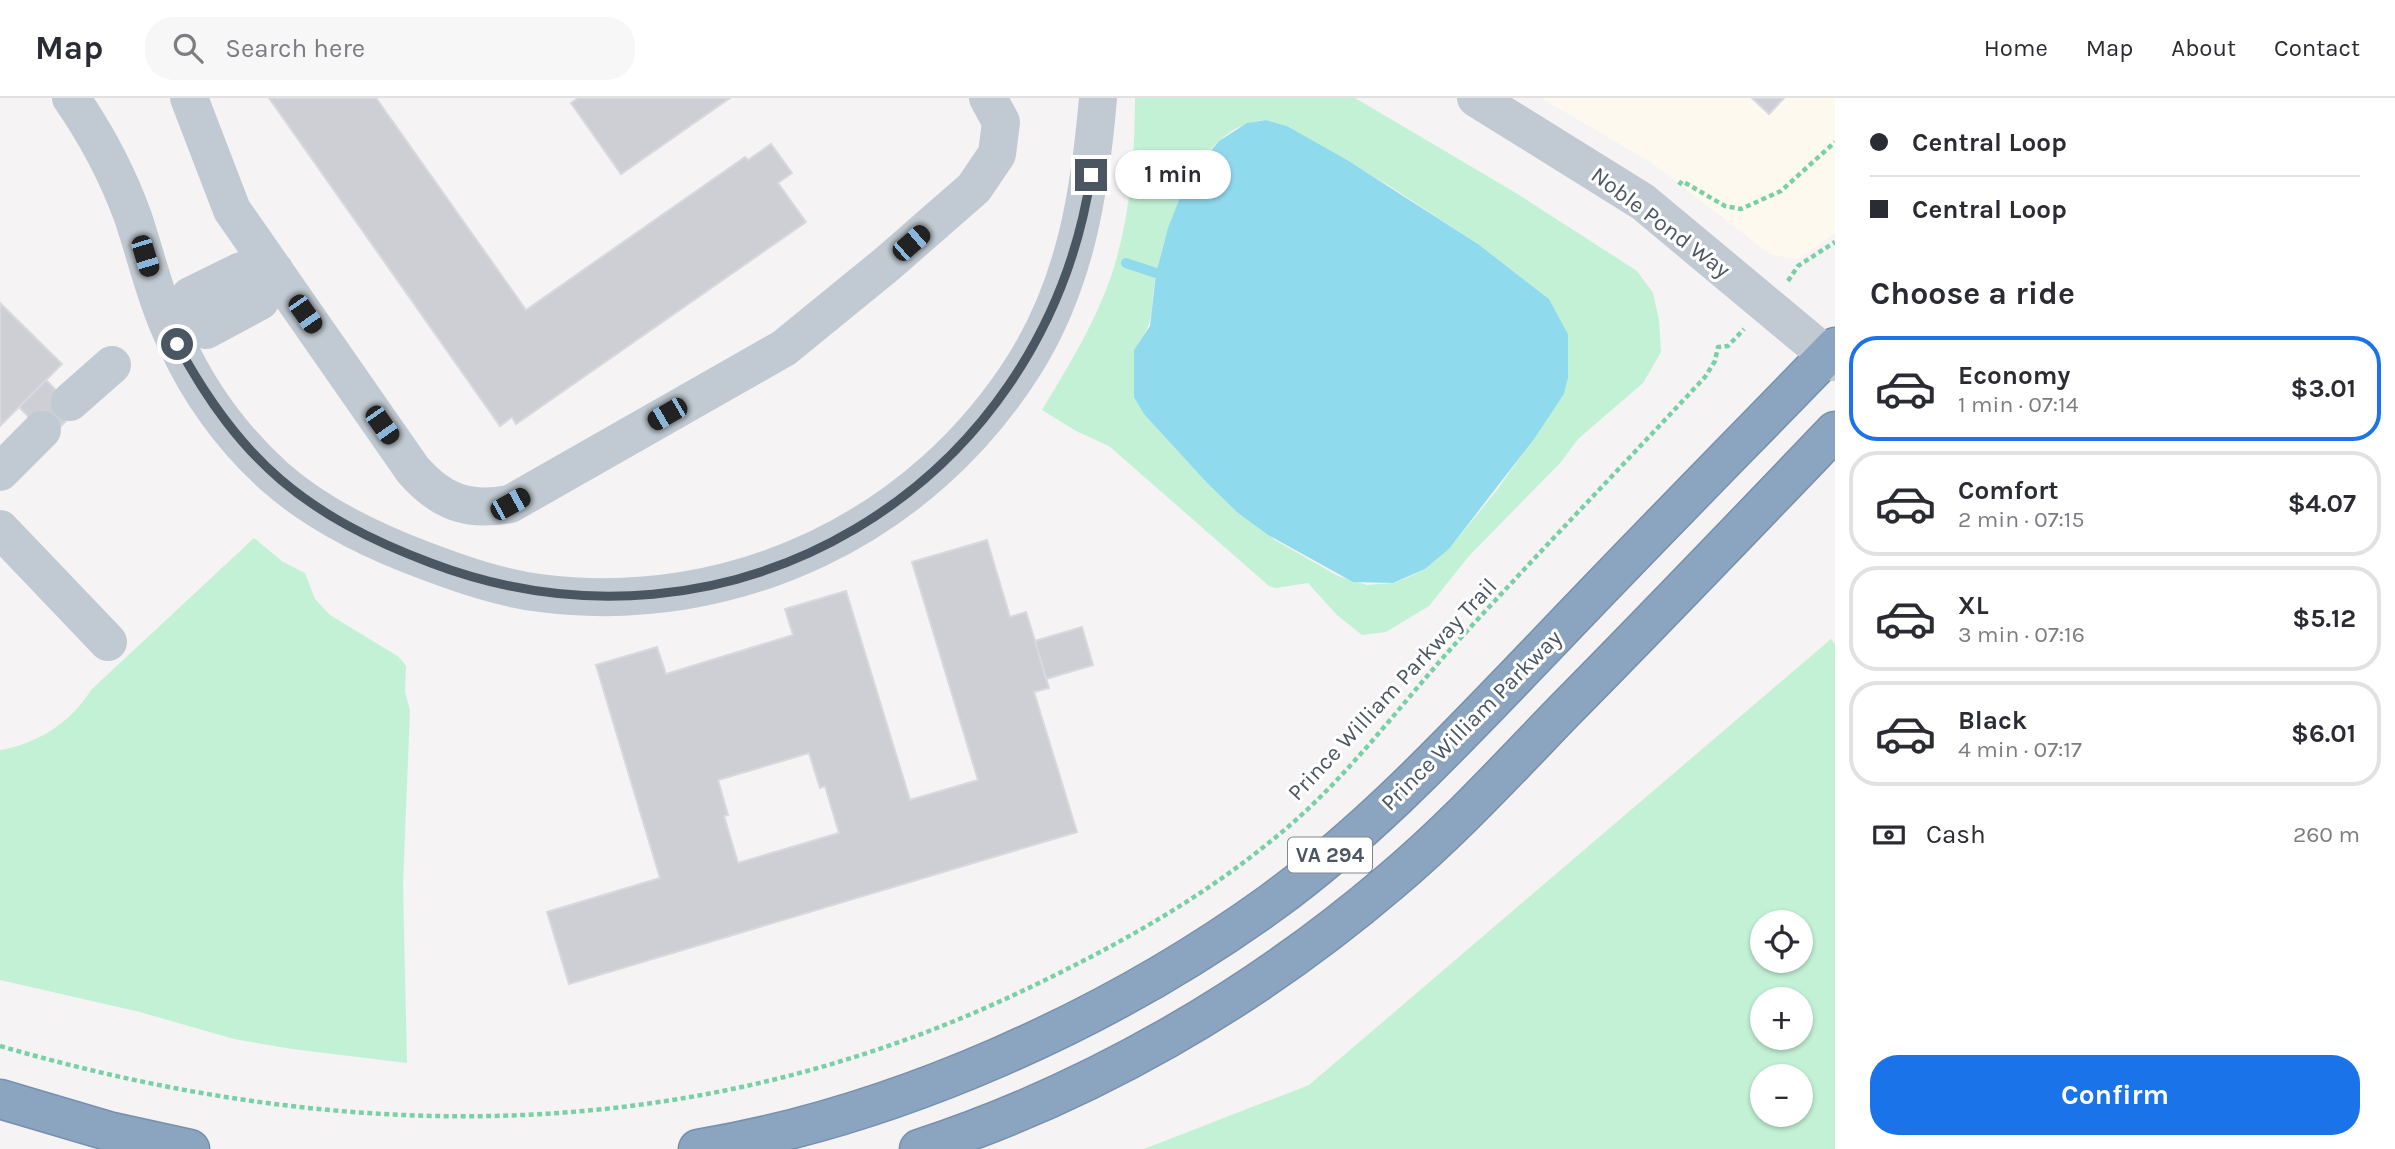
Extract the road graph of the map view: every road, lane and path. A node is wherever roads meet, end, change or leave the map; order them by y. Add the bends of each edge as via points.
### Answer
1 (71, 98) edge
2 (189, 98) edge
3 (988, 98) edge
4 (1098, 98) edge
5 (1476, 98) edge
6 (1835, 142) edge
7 (1679, 186) dead end
8 (1835, 242) edge
9 (1798, 270) dead end
10 (275, 271) junction
11 (167, 321) junction
12 (1728, 346) dead end
13 (1832, 354) edge
14 (112, 365) dead end
15 (69, 402) dead end
16 (41, 430) dead end
17 (1835, 431) edge
18 (0, 472) edge
19 (0, 529) edge
20 (108, 642) dead end
21 (0, 1046) edge
22 (0, 1099) edge
23 (287, 1113) dead end
24 (391, 1122) dead end
25 (470, 1122) dead end
26 (404, 1123) dead end
27 (190, 1149) edge
28 (698, 1149) edge
29 (919, 1149) edge

1 - 11 street via 106,156 131,212
2 - 10 street via 232,210
3 - 10 street via 1001,122 998,155 974,187 887,264 784,348 510,504 486,508 454,504 429,489
4 - 11 street via 1092,169 1076,247 1050,317 1002,397 969,439 895,505 831,544 726,583 621,597 536,593 456,572 375,540 298,496 257,460 202,392
5 - 13 street, Noble Pond Way via 1643,202
6 - 7 path via 1781,191 1741,209 1725,206 1682,181
8 - 9 path
10 - 11 street via 260,301 206,330
12 - 25 path, Prince William Parkway Trail via 1717,347 1705,377 1465,634 1321,797 1215,884 1147,927 986,1009 883,1051 794,1077 700,1100 610,1113
13 - 28 highway, Prince William Parkway / VA 294 via 1452,745 1368,824 1273,901 1111,1004 1007,1054 822,1119
14 - 15 street
16 - 18 street
17 - 29 highway, VA 294 via 1464,814 1314,943 1142,1052 1048,1099
19 - 20 street
21 - 23 path via 154,1090
22 - 27 highway
24 - 26 path

